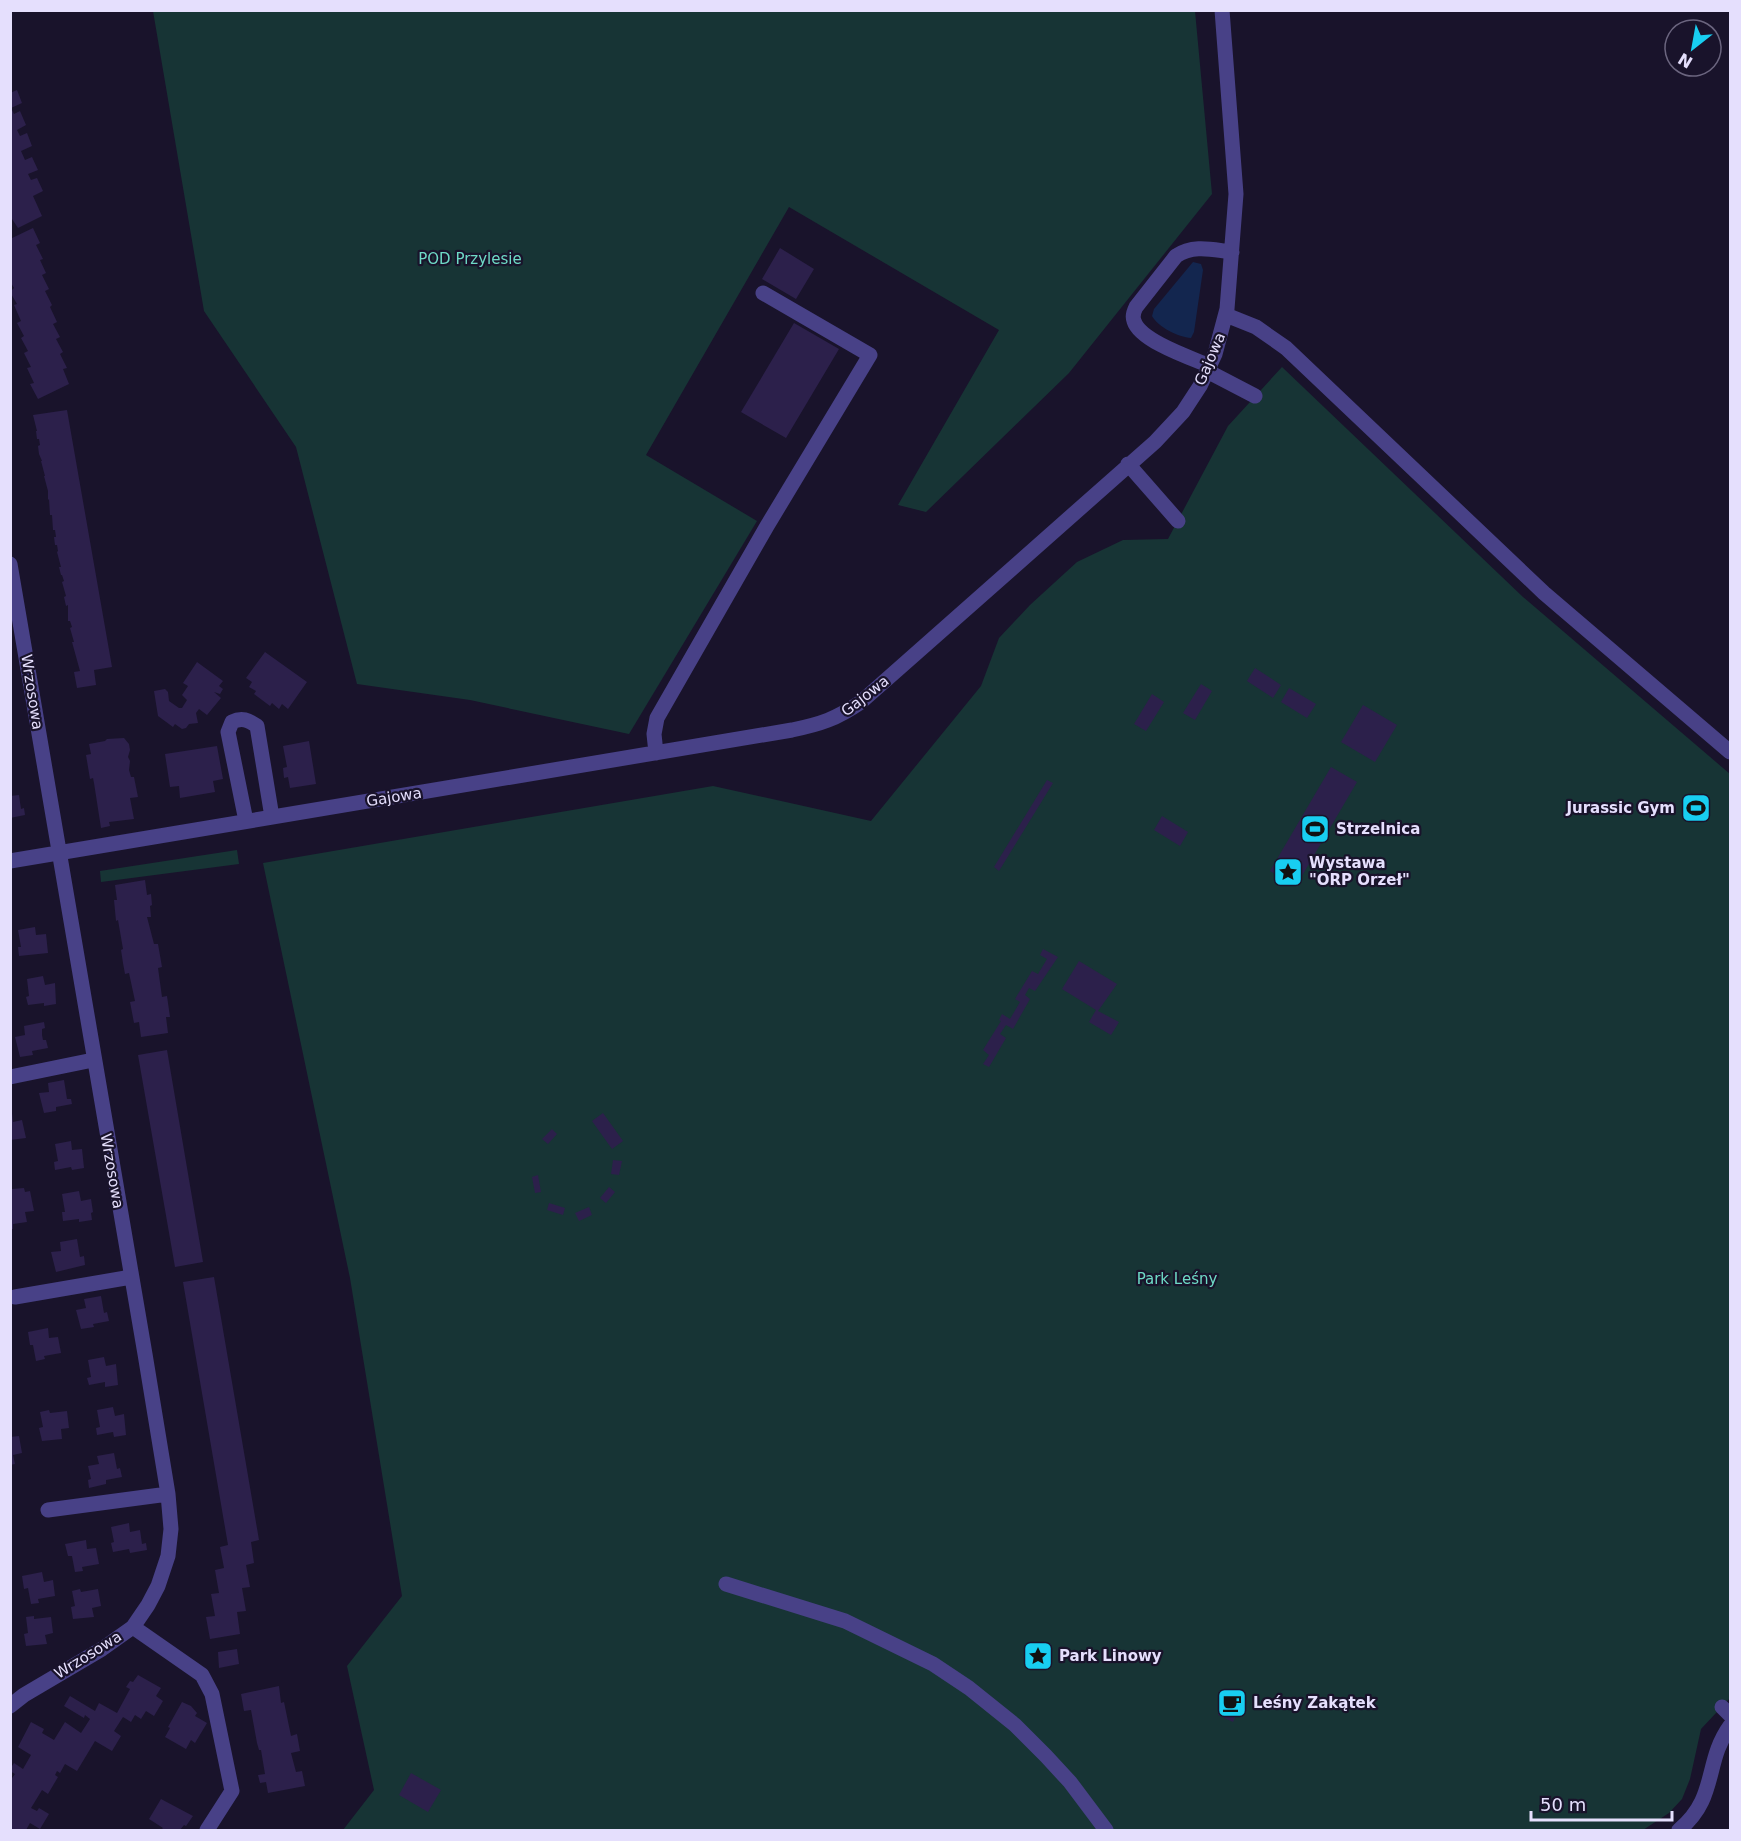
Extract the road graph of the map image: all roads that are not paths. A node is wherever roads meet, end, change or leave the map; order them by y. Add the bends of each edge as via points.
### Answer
1 (1222, 10) edge
2 (1233, 252) junction
3 (763, 293) dead end
4 (1226, 315) junction
5 (1209, 369) junction
6 (1255, 396) dead end
7 (1128, 464) junction
8 (1178, 521) dead end
9 (10, 564) edge
10 (17, 640) edge
11 (1731, 752) edge
12 (656, 753) junction
13 (272, 817) junction
14 (246, 820) junction
15 (59, 853) junction
16 (10, 861) edge
17 (93, 1060) junction
18 (10, 1077) edge
19 (131, 1277) junction
20 (15, 1297) dead end
21 (168, 1494) junction
22 (48, 1510) dead end
23 (726, 1584) dead end
24 (133, 1626) junction
25 (10, 1706) edge
26 (1731, 1726) edge
27 (207, 1830) edge
28 (1106, 1830) edge
29 (1678, 1830) edge

1 - 2 street, Gajowa via 1236,175
2 - 4 street, Gajowa
2 - 5 street via 1185,250 1176,256 1133,315 1147,337
3 - 12 street via 870,355 657,718
4 - 5 street, Gajowa
4 - 11 street via 1256,327 1286,348 1544,593
5 - 6 street
5 - 7 street, Gajowa via 1174,423
7 - 8 street
7 - 12 street, Gajowa via 878,688 840,716 822,724
9 - 10 street, Wrzosowa
10 - 15 street, Wrzosowa
12 - 13 street, Gajowa
13 - 14 street, Gajowa
13 - 14 street via 257,726 239,718 232,722 228,732
14 - 15 street, Gajowa
15 - 16 street, Gajowa
15 - 17 street, Wrzosowa
17 - 18 street
17 - 19 street, Wrzosowa
19 - 20 street
19 - 21 street, Wrzosowa
21 - 22 street
21 - 24 street, Wrzosowa via 168,1556 148,1605
23 - 28 street via 845,1621 933,1664 1015,1725 1070,1782
24 - 25 street, Wrzosowa
24 - 27 street via 202,1675 212,1694 232,1791
26 - 29 street via 1718,1749 1705,1797 1692,1818

